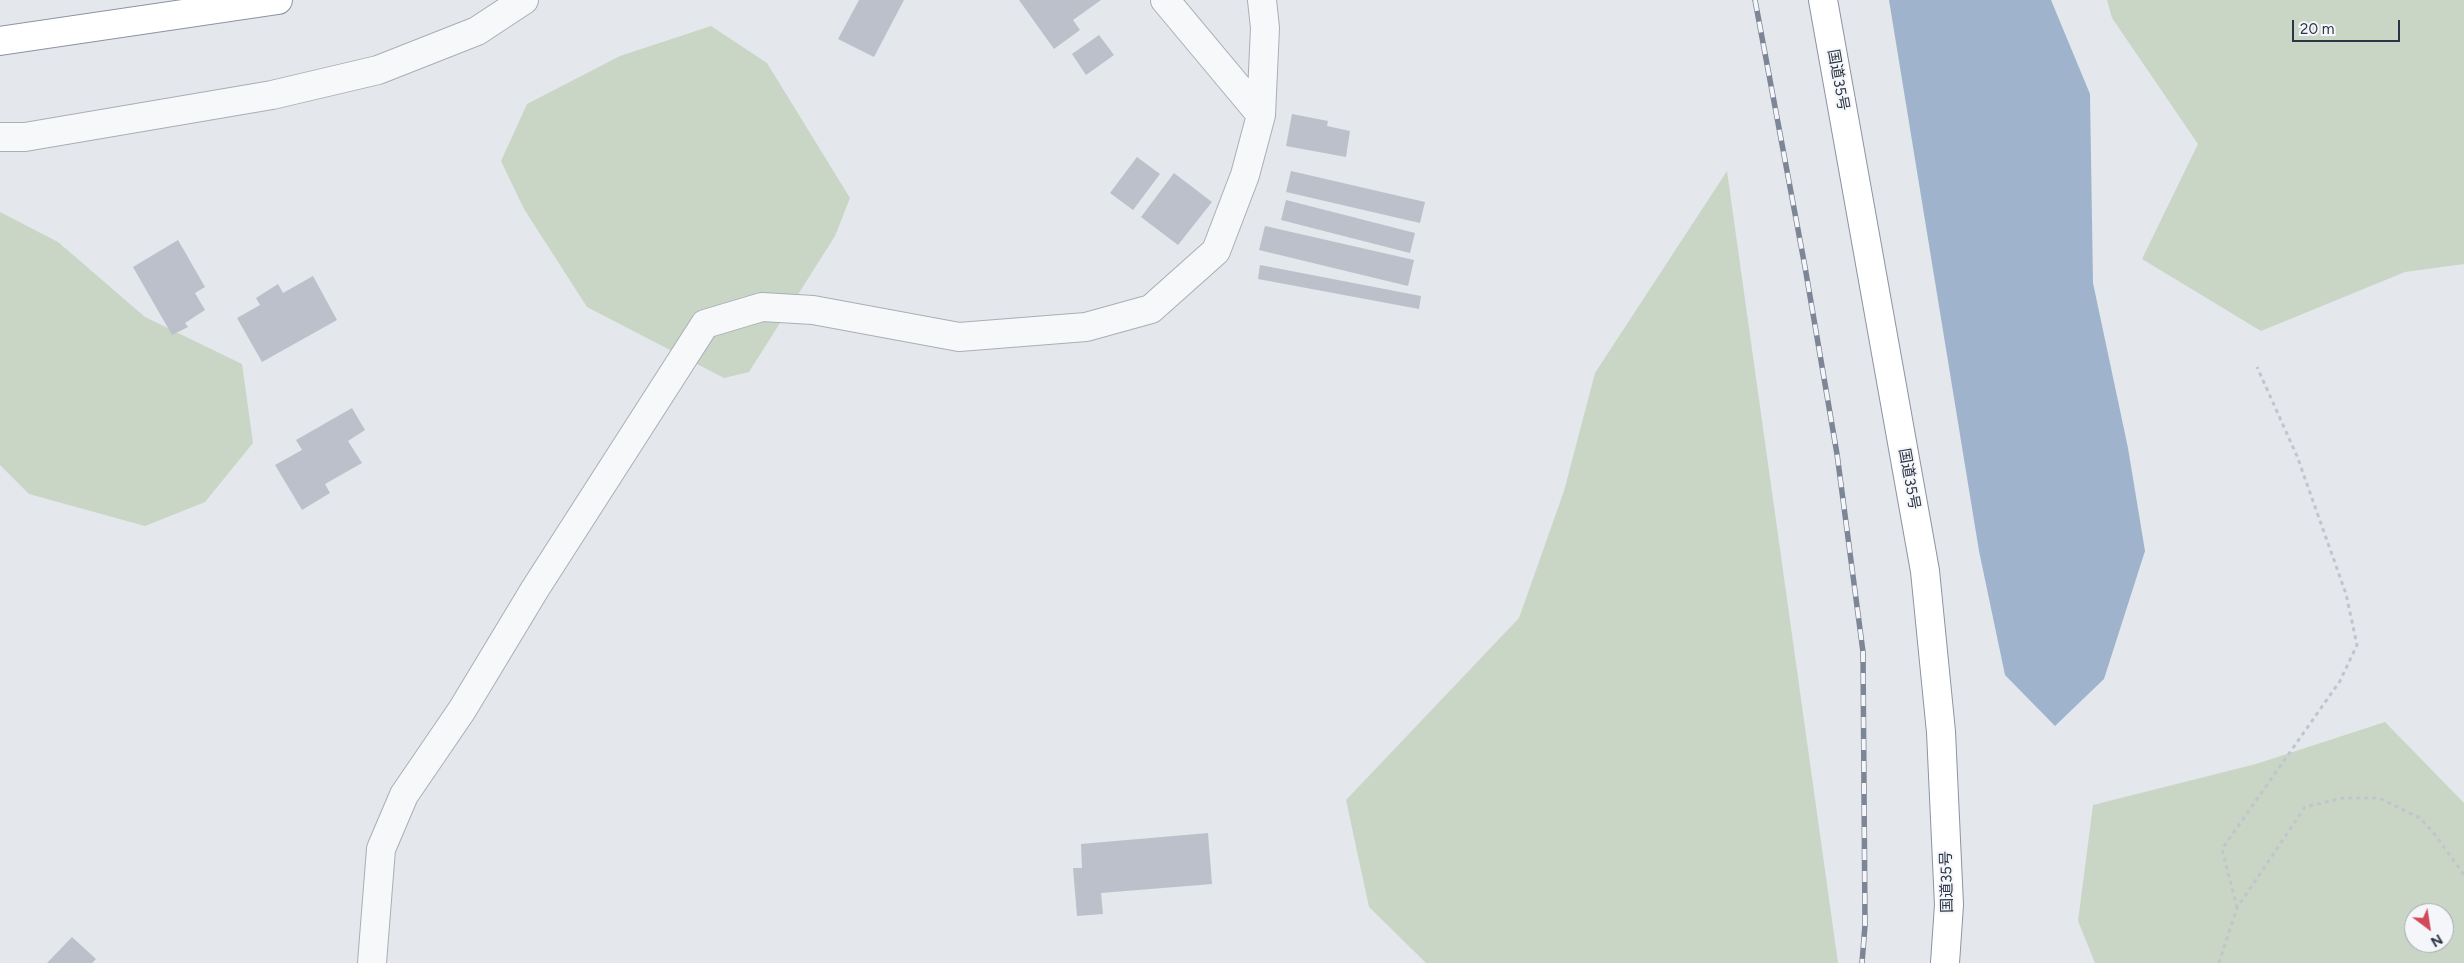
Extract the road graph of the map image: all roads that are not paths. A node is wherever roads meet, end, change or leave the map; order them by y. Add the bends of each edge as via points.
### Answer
1 (278, 0) edge
2 (524, 0) edge
3 (1165, 0) edge
4 (1262, 0) edge
5 (1823, 0) edge
6 (0, 41) edge
7 (1261, 115) junction
8 (0, 137) edge
9 (372, 963) edge
10 (1945, 963) edge

1 - 6 highway
2 - 8 street via 477,30 378,70 272,94 25,137
3 - 7 street
4 - 7 street via 1266,28
5 - 10 highway, 国道35号 via 1926,571 1942,751 1949,905
7 - 9 street via 1245,175 1216,252 1151,309 1086,328 958,337 813,310 762,307 705,324 540,581 462,710 404,796 380,849

